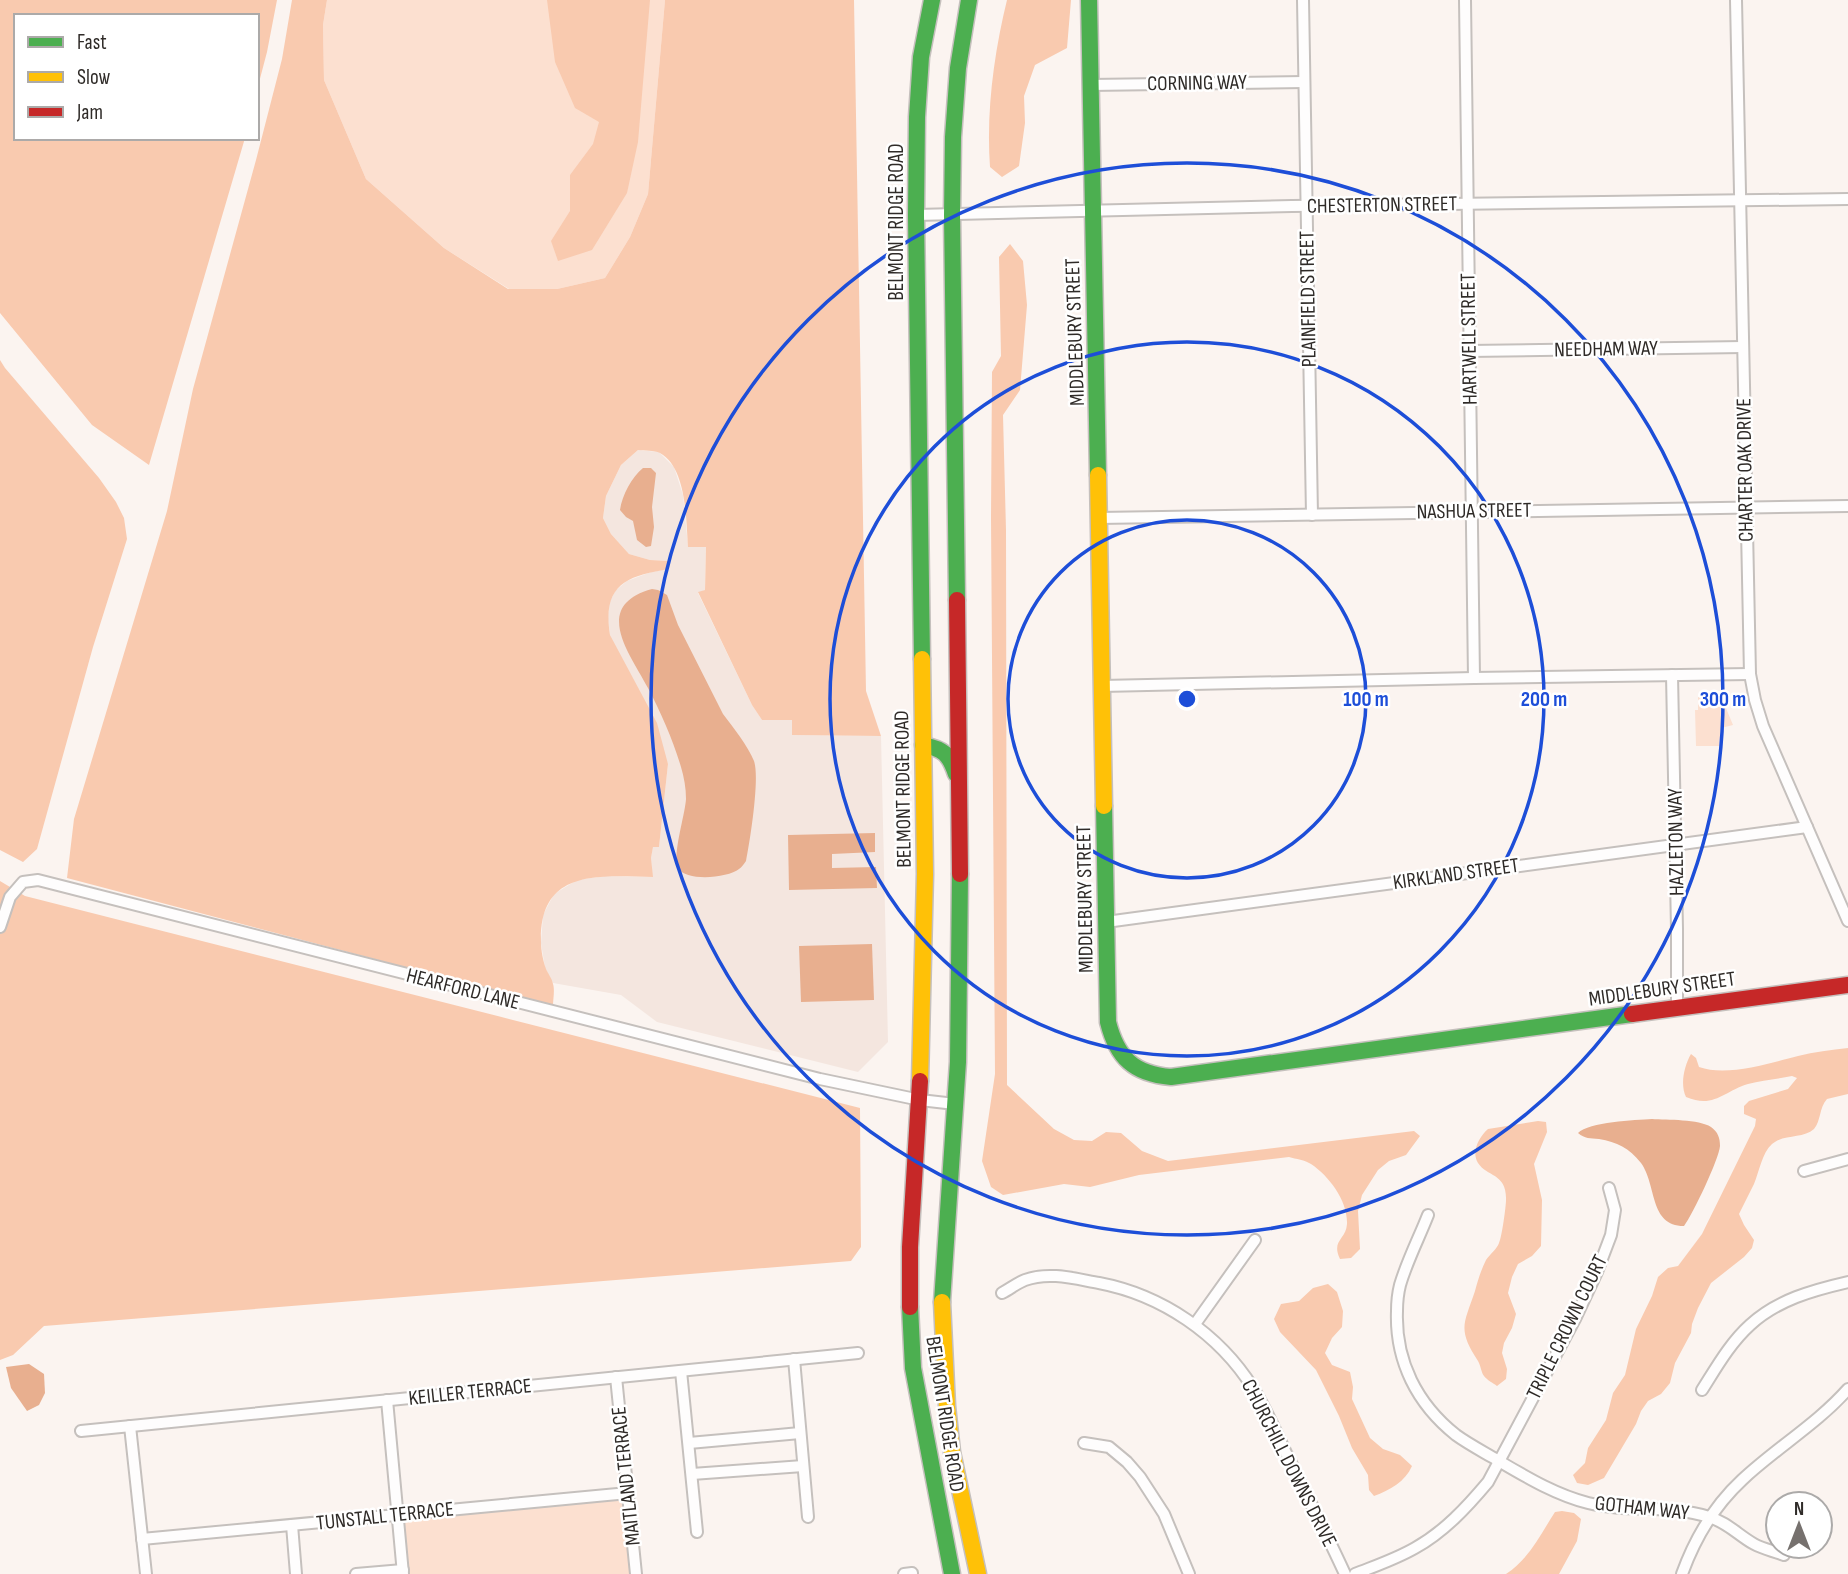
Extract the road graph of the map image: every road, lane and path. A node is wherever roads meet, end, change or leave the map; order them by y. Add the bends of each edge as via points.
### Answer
1 (932, 0) edge
2 (969, 0) edge
3 (1089, 0) edge
4 (1303, 0) edge
5 (1465, 0) edge
6 (1736, 0) edge
7 (1304, 82) junction
8 (1090, 85) junction
9 (1848, 199) edge
10 (1741, 201) junction
11 (1467, 203) junction
12 (1306, 206) junction
13 (1092, 210) junction
14 (916, 215) junction
15 (952, 215) junction
16 (1743, 347) junction
17 (1469, 351) junction
18 (1848, 506) edge
19 (1746, 507) junction
20 (1471, 511) junction
21 (1312, 514) junction
22 (1100, 518) junction
23 (1750, 674) junction
24 (1672, 675) junction
25 (1474, 678) junction
26 (1102, 686) junction
27 (923, 745) junction
28 (960, 788) junction
29 (1807, 827) junction
30 (1676, 844) junction
31 (1848, 921) edge
32 (1106, 922) junction
33 (0, 927) edge
34 (1848, 985) edge
35 (1677, 1008) junction
36 (920, 1100) junction
37 (955, 1104) junction
38 (1848, 1159) edge
39 (1804, 1171) dead end
40 (1609, 1188) dead end
41 (1428, 1215) dead end
42 (1255, 1240) dead end
43 (1848, 1282) edge
44 (1002, 1293) dead end
45 (1195, 1324) junction
46 (858, 1353) dead end
47 (794, 1359) junction
48 (681, 1371) junction
49 (616, 1377) junction
50 (1702, 1390) dead end
51 (1846, 1396) edge
52 (387, 1400) junction
53 (130, 1426) junction
54 (81, 1431) dead end
55 (800, 1433) junction
56 (689, 1443) junction
57 (1084, 1443) dead end
58 (1499, 1461) junction
59 (803, 1466) junction
60 (692, 1474) junction
61 (628, 1493) junction
62 (397, 1515) junction
63 (808, 1517) dead end
64 (1710, 1517) junction
65 (292, 1525) junction
66 (697, 1532) dead end
67 (142, 1539) junction
68 (1764, 1548) edge
69 (403, 1572) edge
70 (912, 1573) edge
71 (146, 1574) edge
72 (296, 1574) edge
73 (356, 1574) edge
74 (636, 1574) edge
75 (904, 1574) edge
76 (953, 1574) edge
77 (978, 1574) edge
78 (1189, 1574) edge
79 (1345, 1574) edge
80 (1354, 1574) edge
81 (1682, 1574) edge

1 - 14 main road, BELMONT RIDGE ROAD via 921,57
2 - 15 main road, BELMONT RIDGE ROAD via 958,68
3 - 8 main road, MIDDLEBURY STREET
4 - 7 street, PLAINFIELD STREET
5 - 11 street, HARTWELL STREET
6 - 10 street, CHARTER OAK DRIVE
7 - 8 street, CORNING WAY
7 - 12 street, PLAINFIELD STREET
8 - 13 main road, MIDDLEBURY STREET
9 - 10 street, CHESTERTON STREET
10 - 11 street, CHESTERTON STREET
10 - 16 street, CHARTER OAK DRIVE
11 - 12 street, CHESTERTON STREET
11 - 17 street, HARTWELL STREET
12 - 13 street, CHESTERTON STREET
12 - 21 street, PLAINFIELD STREET
13 - 15 street, CHESTERTON STREET
13 - 22 main road, MIDDLEBURY STREET
14 - 15 street, CHESTERTON STREET
14 - 27 main road, BELMONT RIDGE ROAD
15 - 28 main road, BELMONT RIDGE ROAD
16 - 17 street, NEEDHAM WAY
16 - 19 street, CHARTER OAK DRIVE
17 - 20 street, HARTWELL STREET
18 - 19 street, NASHUA STREET
19 - 20 street, NASHUA STREET
19 - 23 street, CHARTER OAK DRIVE
20 - 21 street, NASHUA STREET
20 - 25 street, HARTWELL STREET
21 - 22 street, NASHUA STREET
22 - 26 main road, MIDDLEBURY STREET
23 - 24 street
23 - 29 street, CHARTER OAK DRIVE via 1763,726
24 - 25 street
24 - 30 street, HAZLETON WAY
25 - 26 street
26 - 32 main road, MIDDLEBURY STREET
27 - 28 main road via 938,747 951,757
27 - 36 main road, BELMONT RIDGE ROAD
28 - 37 main road, BELMONT RIDGE ROAD
29 - 30 street, KIRKLAND STREET
29 - 31 street, CHARTER OAK DRIVE
30 - 32 street, KIRKLAND STREET
30 - 35 street, HAZLETON WAY
32 - 35 main road, MIDDLEBURY STREET via 1110,1035 1127,1061 1156,1076
33 - 36 street, HEARFORD LANE via 10,897 23,882 38,880 798,1074
34 - 35 main road, MIDDLEBURY STREET
36 - 37 street, HEARFORD LANE
36 - 76 main road, BELMONT RIDGE ROAD via 910,1247 912,1345
37 - 77 main road, BELMONT RIDGE ROAD via 943,1333 952,1452
38 - 39 street
40 - 58 street, TRIPLE CROWN COURT via 1615,1210 1597,1272
41 - 58 street, GOTHAM WAY via 1400,1284 1396,1326 1401,1359 1432,1412 1459,1437
42 - 45 street
43 - 50 street via 1798,1295 1760,1317 1740,1335
44 - 45 street, CHURCHILL DOWNS DRIVE via 1025,1280 1066,1277 1138,1294
45 - 79 street, CHURCHILL DOWNS DRIVE via 1239,1367 1254,1390
46 - 47 street, KEILLER TERRACE
47 - 48 street, KEILLER TERRACE
47 - 55 street
48 - 49 street, KEILLER TERRACE
48 - 56 street
49 - 52 street, KEILLER TERRACE
49 - 61 street, MAITLAND TERRACE
51 - 64 street via 1743,1479
52 - 53 street, KEILLER TERRACE
52 - 62 street
53 - 54 street, KEILLER TERRACE
53 - 67 street
55 - 56 street
55 - 59 street
56 - 60 street
57 - 78 street via 1109,1447 1140,1477 1164,1514
58 - 64 street, GOTHAM WAY via 1541,1486 1588,1503 1671,1509
58 - 80 street, TRIPLE CROWN COURT via 1474,1499 1440,1532 1395,1558
59 - 60 street
59 - 63 street
60 - 66 street
61 - 62 street, TUNSTALL TERRACE
61 - 74 street, MAITLAND TERRACE
62 - 65 street, TUNSTALL TERRACE
62 - 69 street
64 - 68 street, GOTHAM WAY
64 - 81 street
65 - 67 street, TUNSTALL TERRACE
65 - 72 street
67 - 71 street
69 - 73 street
70 - 75 street

